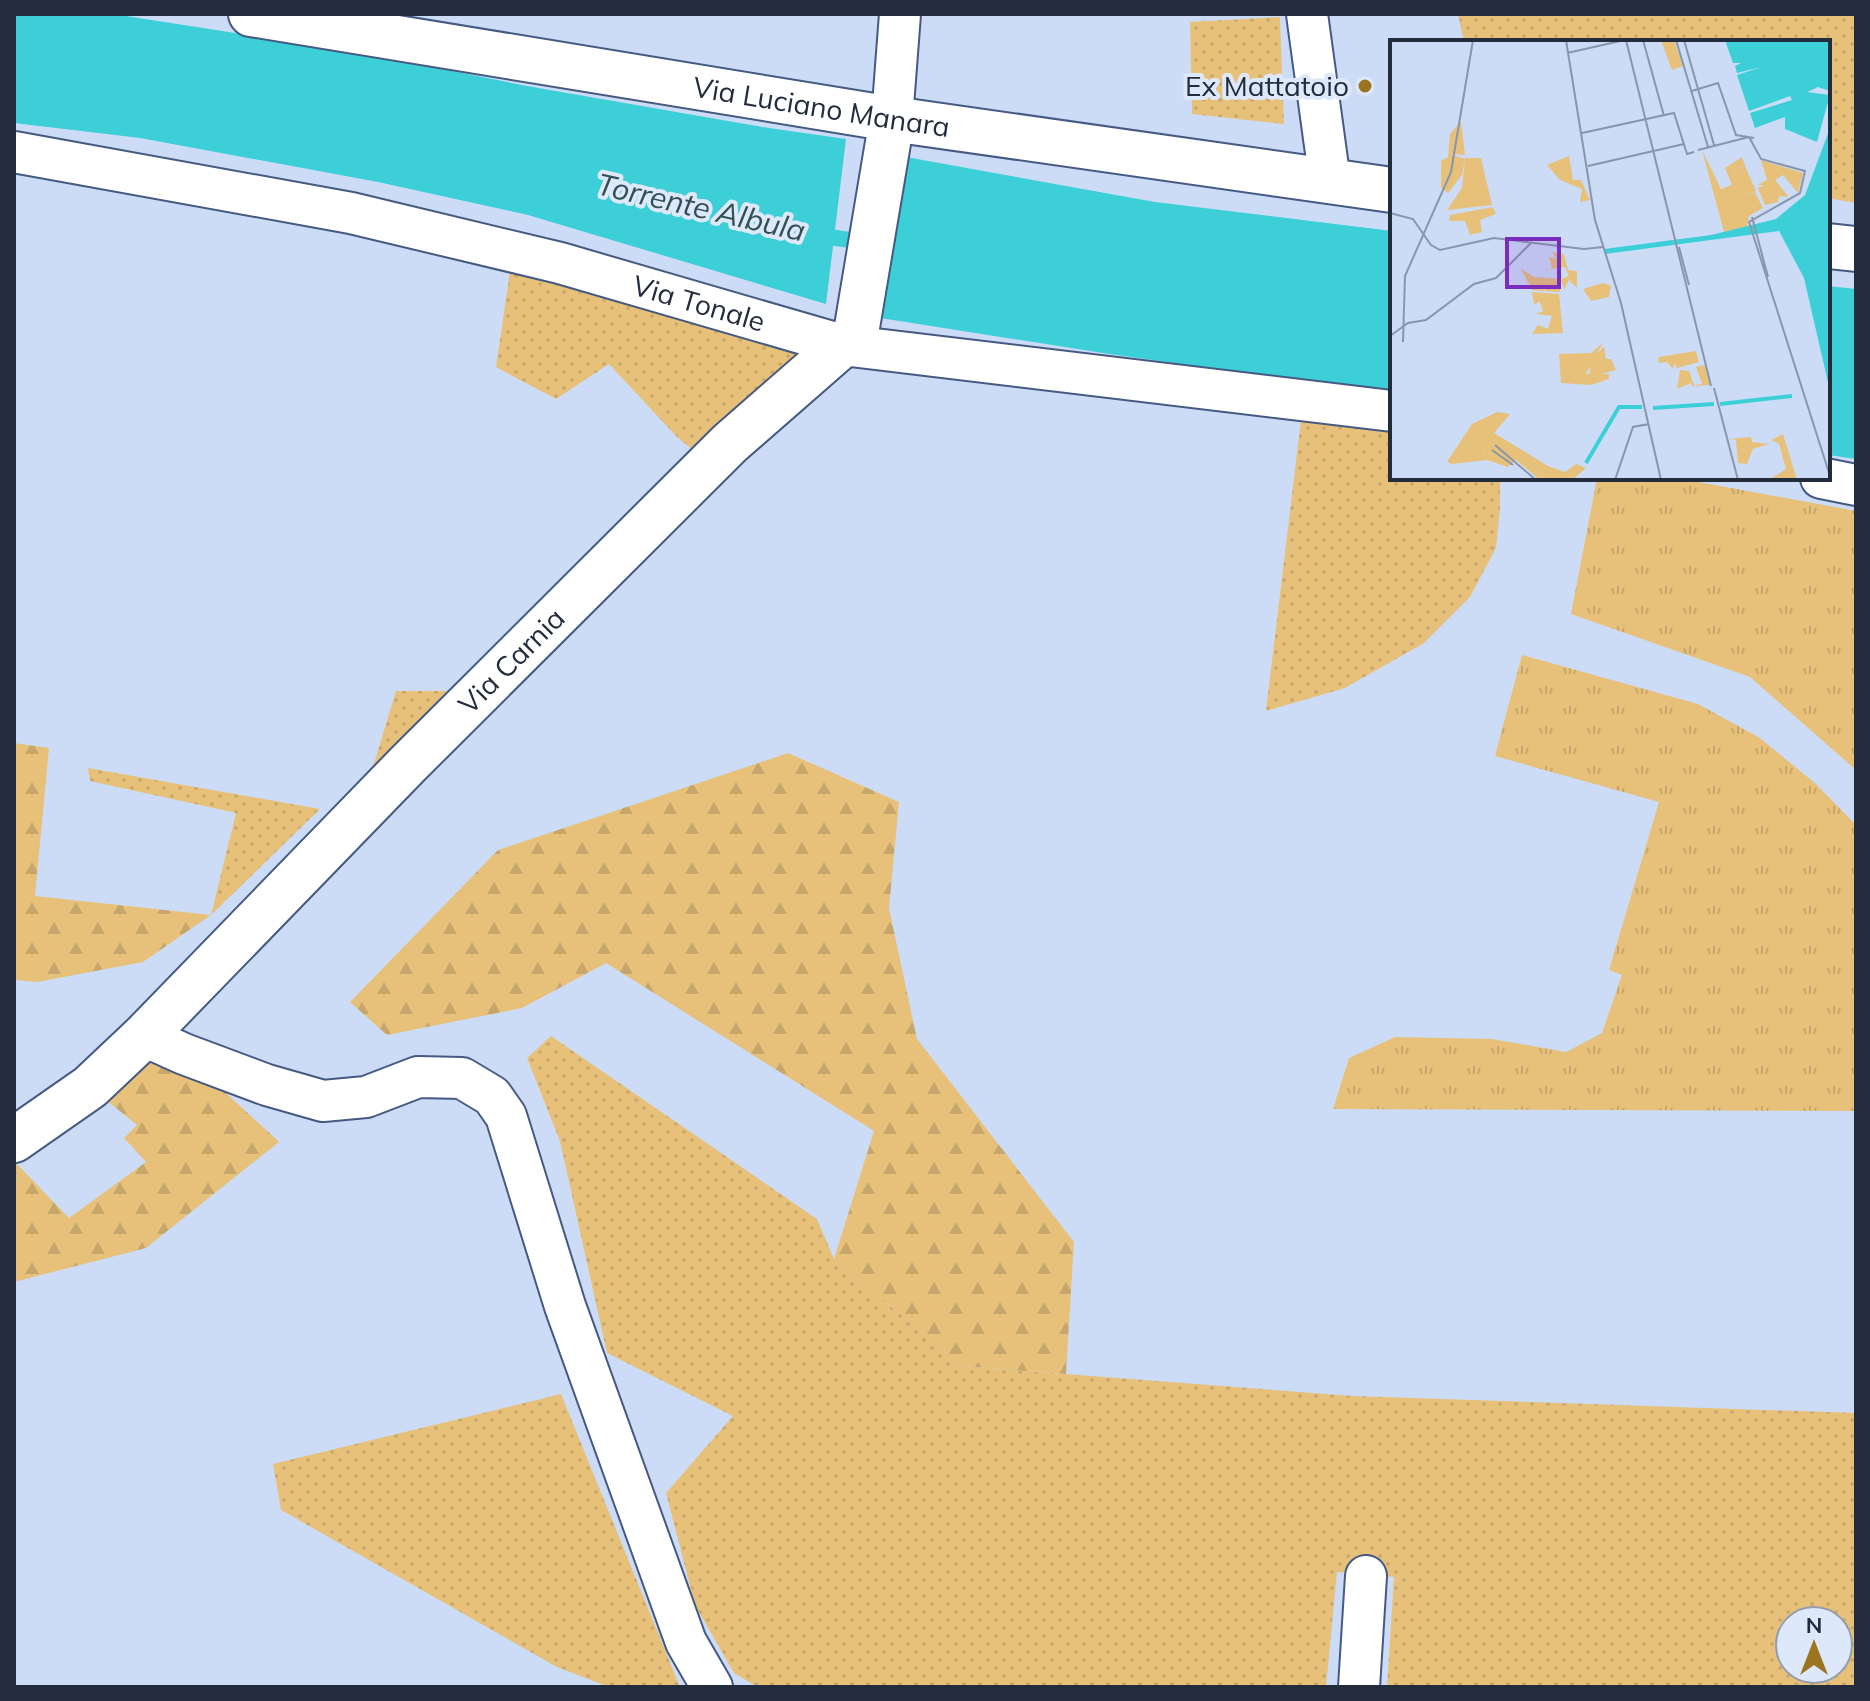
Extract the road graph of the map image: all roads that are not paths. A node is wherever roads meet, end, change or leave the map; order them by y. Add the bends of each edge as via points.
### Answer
1 (251, 14) edge
2 (900, 14) edge
3 (1307, 14) edge
4 (889, 140) junction
5 (14, 152) edge
6 (1330, 182) junction
7 (1390, 190) edge
8 (1830, 246) edge
9 (1856, 249) edge
10 (849, 339) junction
11 (1390, 411) edge
12 (1830, 480) edge
13 (1856, 485) edge
14 (144, 1036) junction
15 (14, 1140) edge
16 (1366, 1576) dead end
17 (712, 1687) edge
18 (1359, 1687) edge

1 - 4 street, Via Luciano Manara
2 - 4 street
3 - 6 street
4 - 6 street, Via Luciano Manara
4 - 10 street
5 - 10 street, Via Tonale via 366,216
6 - 7 street, Via Luciano Manara
8 - 9 street
10 - 11 street, Via Tonale
10 - 14 street, Via Carnia via 730,443
12 - 13 street
14 - 15 street, Via Carnia via 90,1087
14 - 17 street via 267,1085 323,1101 366,1097 418,1077 462,1078 492,1096 506,1116 565,1306 686,1642
16 - 18 street

